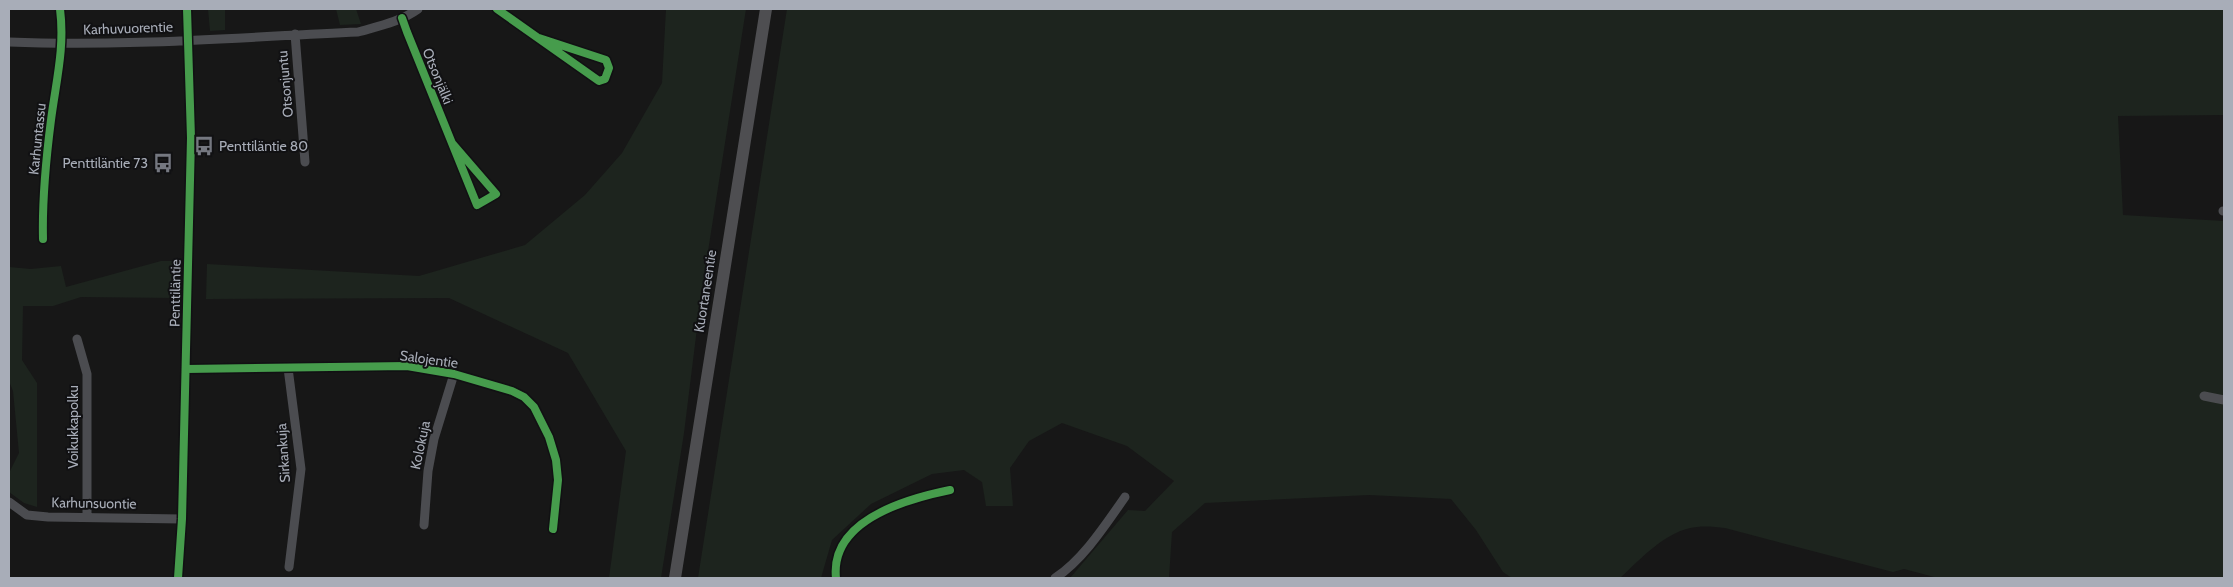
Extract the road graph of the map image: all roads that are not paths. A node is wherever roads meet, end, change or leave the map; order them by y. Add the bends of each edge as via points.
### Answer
1 (60, 9) edge
2 (187, 9) edge
3 (418, 9) edge
4 (497, 9) edge
5 (766, 9) edge
6 (402, 18) junction
7 (295, 34) junction
8 (539, 38) junction
9 (189, 40) junction
10 (9, 42) edge
11 (63, 43) junction
12 (452, 143) junction
13 (305, 162) dead end
14 (43, 239) dead end
15 (77, 339) dead end
16 (288, 368) junction
17 (186, 369) junction
18 (454, 374) junction
19 (2204, 396) dead end
20 (2224, 400) edge
21 (950, 490) dead end
22 (1125, 497) dead end
23 (9, 502) edge
24 (87, 516) junction
25 (182, 519) junction
26 (424, 525) dead end
27 (553, 528) dead end
28 (289, 567) dead end
29 (178, 578) edge
30 (675, 578) edge
31 (836, 578) edge
32 (1055, 578) edge

1 - 11 street, Karhuntassu
2 - 9 street, Penttiläntie
3 - 6 street, Karhuvuorentie
4 - 8 street
5 - 30 highway, Kuortaneentie
6 - 7 street, Karhuvuorentie via 358,32
6 - 12 street, Otsonjälki
7 - 9 street, Karhuvuorentie
7 - 13 street, Otsonjuntu
8 - 8 street via 598,82 605,79 609,68 606,60
9 - 11 street, Karhuvuorentie
9 - 17 street, Penttiläntie via 191,138
10 - 11 street, Karhuvuorentie
11 - 14 street, Karhuntassu via 51,122
12 - 12 street, Otsonjälki via 477,205 496,194 477,172
15 - 24 street, Voikukkapolku via 87,374
16 - 17 street, Salojentie
16 - 18 street, Salojentie via 407,366
16 - 28 street, Sirkankuja via 301,469
17 - 25 street, Penttiläntie
18 - 26 street, Kolokuja via 434,440
18 - 27 street, Salojentie via 512,391 534,407 556,460 558,480
19 - 20 street
21 - 31 street via 908,500 876,514 855,529 840,549 835,566
22 - 32 street via 1098,535
23 - 24 street, Karhunsuontie via 27,515
24 - 25 street, Karhunsuontie
25 - 29 street, Penttiläntie

